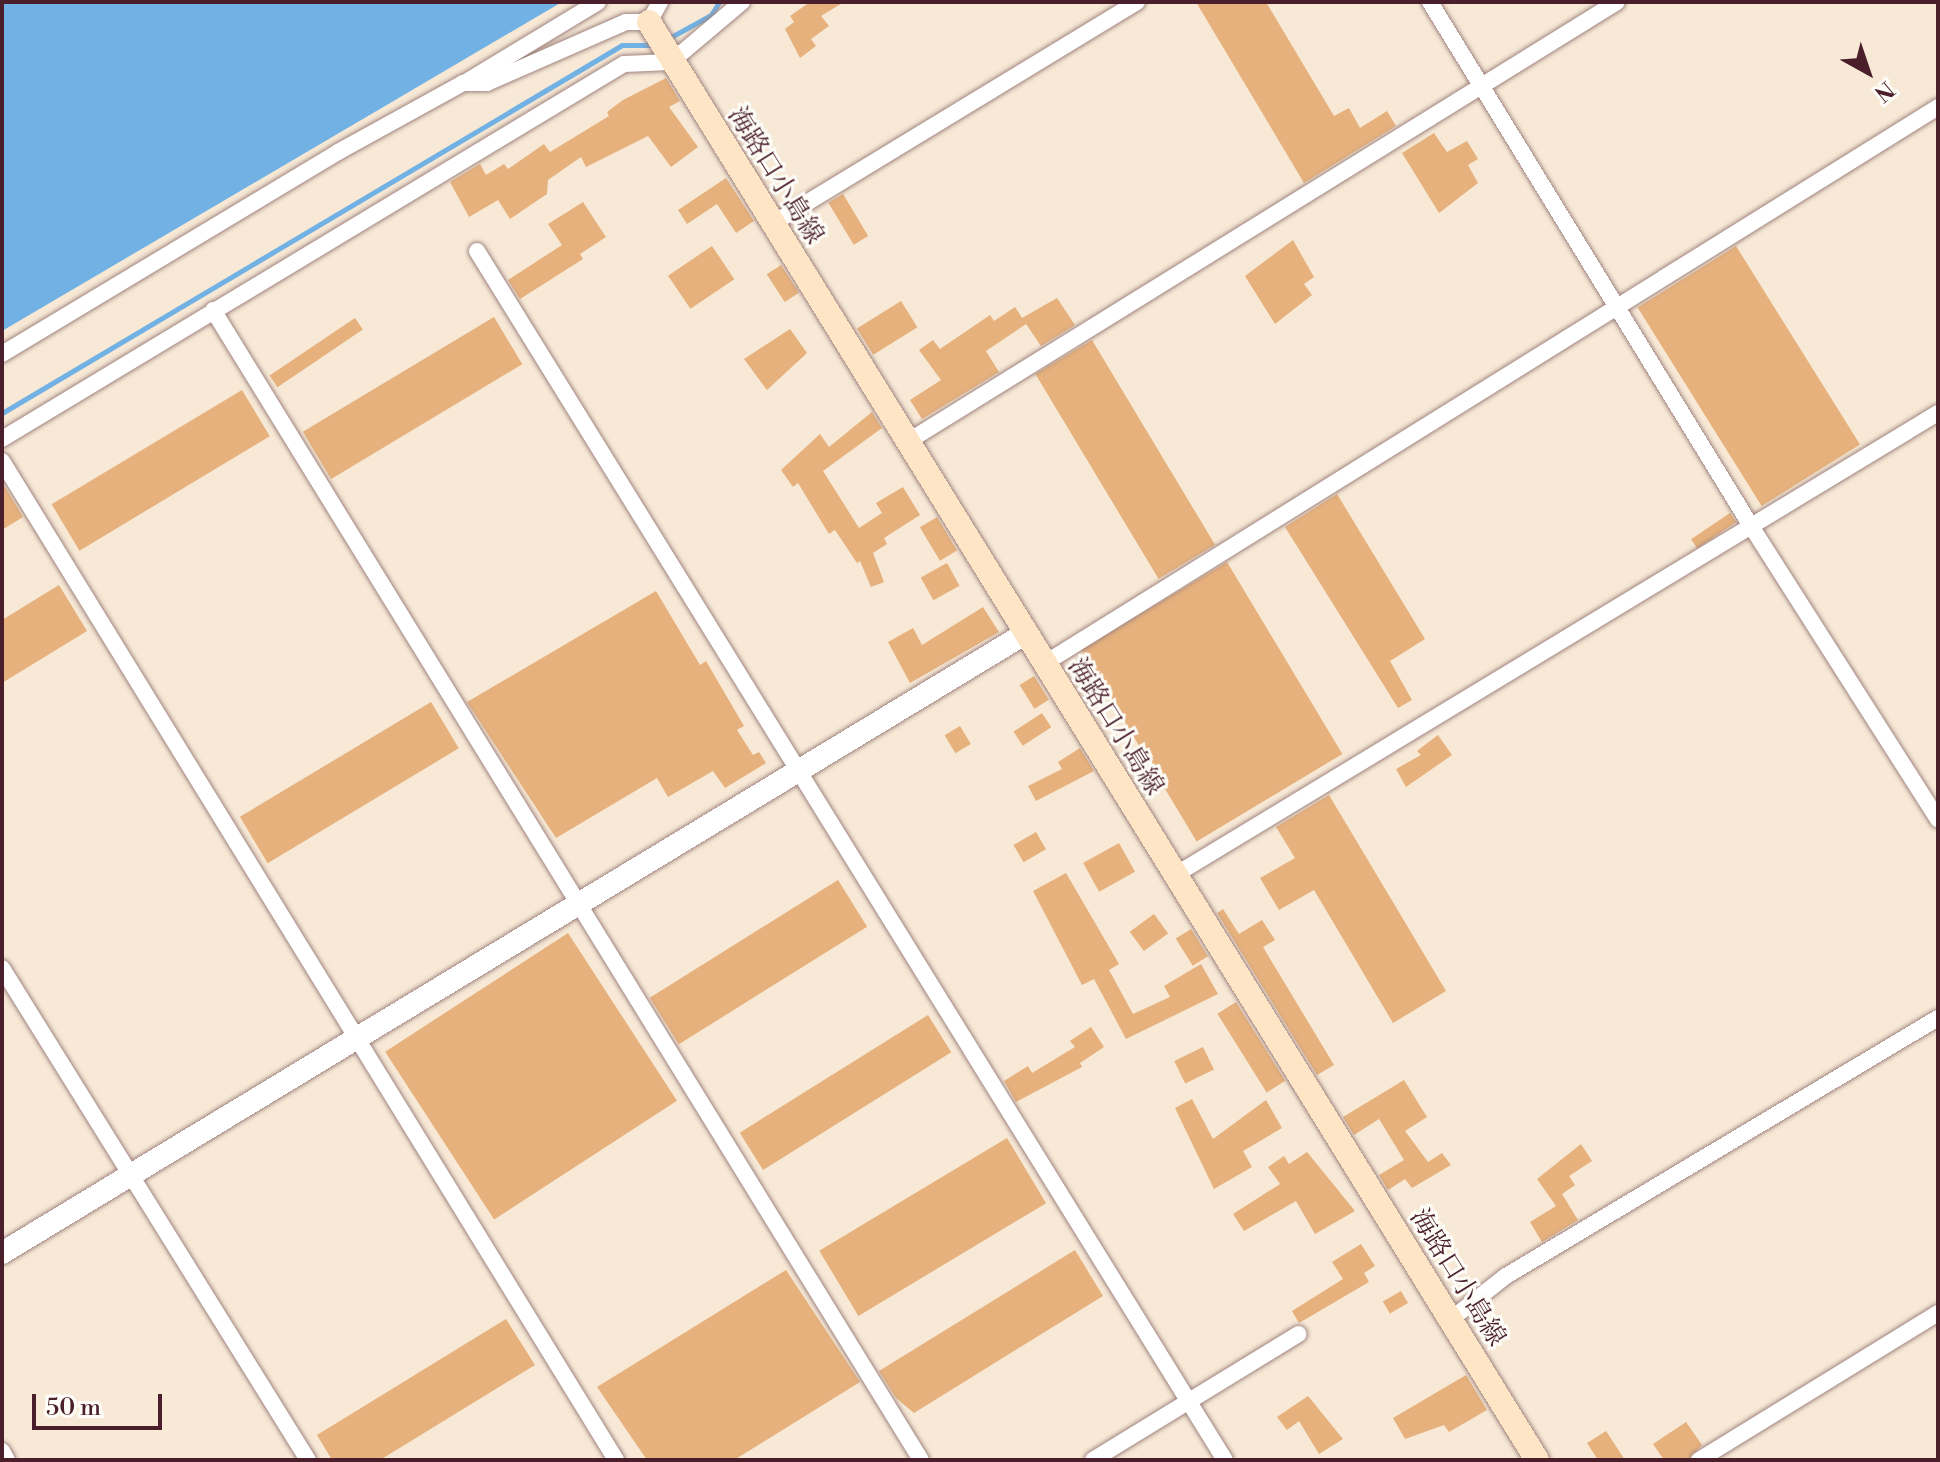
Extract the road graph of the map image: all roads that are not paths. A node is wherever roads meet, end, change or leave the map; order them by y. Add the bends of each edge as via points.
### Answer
1 (598, 2) edge
2 (742, 2) edge
3 (1137, 2) edge
4 (1430, 2) edge
5 (1617, 2) edge
6 (661, 37) edge
7 (463, 83) junction
8 (1483, 87) junction
9 (1938, 107) edge
10 (772, 224) junction
11 (477, 251) dead end
12 (1618, 307) junction
13 (213, 310) junction
14 (2, 354) edge
15 (1938, 413) edge
16 (2, 439) edge
17 (907, 442) junction
18 (2, 461) edge
19 (1751, 526) junction
20 (1023, 635) junction
21 (1042, 665) junction
22 (802, 770) junction
23 (1938, 819) edge
24 (1175, 875) junction
25 (578, 904) junction
26 (2, 968) edge
27 (1938, 1018) edge
28 (357, 1038) junction
29 (132, 1174) junction
30 (2, 1253) edge
31 (1938, 1313) edge
32 (1450, 1320) junction
33 (1299, 1334) dead end
34 (1189, 1400) junction
35 (2, 1451) edge
36 (7, 1460) edge
37 (308, 1460) edge
38 (616, 1460) edge
39 (921, 1460) edge
40 (1093, 1460) edge
41 (1225, 1460) edge
42 (1537, 1460) edge
43 (1699, 1460) edge

1 - 7 street
2 - 6 street
3 - 10 street
4 - 8 street
5 - 8 street
6 - 7 street via 626,22 487,83
6 - 10 main road, 海路口小島線
6 - 13 street
7 - 14 street
8 - 12 street
8 - 17 street
9 - 12 street
10 - 17 main road, 海路口小島線
11 - 22 street
12 - 19 street
12 - 21 street
13 - 16 street
13 - 25 street
15 - 19 street
17 - 20 main road, 海路口小島線
18 - 28 street
19 - 23 street
19 - 24 street
20 - 21 main road, 海路口小島線
20 - 22 street
21 - 24 main road, 海路口小島線
22 - 25 street
22 - 34 street
24 - 32 main road, 海路口小島線
25 - 28 street
25 - 39 street
26 - 29 street
27 - 32 street via 1506,1276
28 - 29 street
28 - 38 street
29 - 30 street
29 - 37 street
31 - 43 street
32 - 42 main road, 海路口小島線
33 - 34 street
34 - 40 street
34 - 41 street
35 - 36 street

